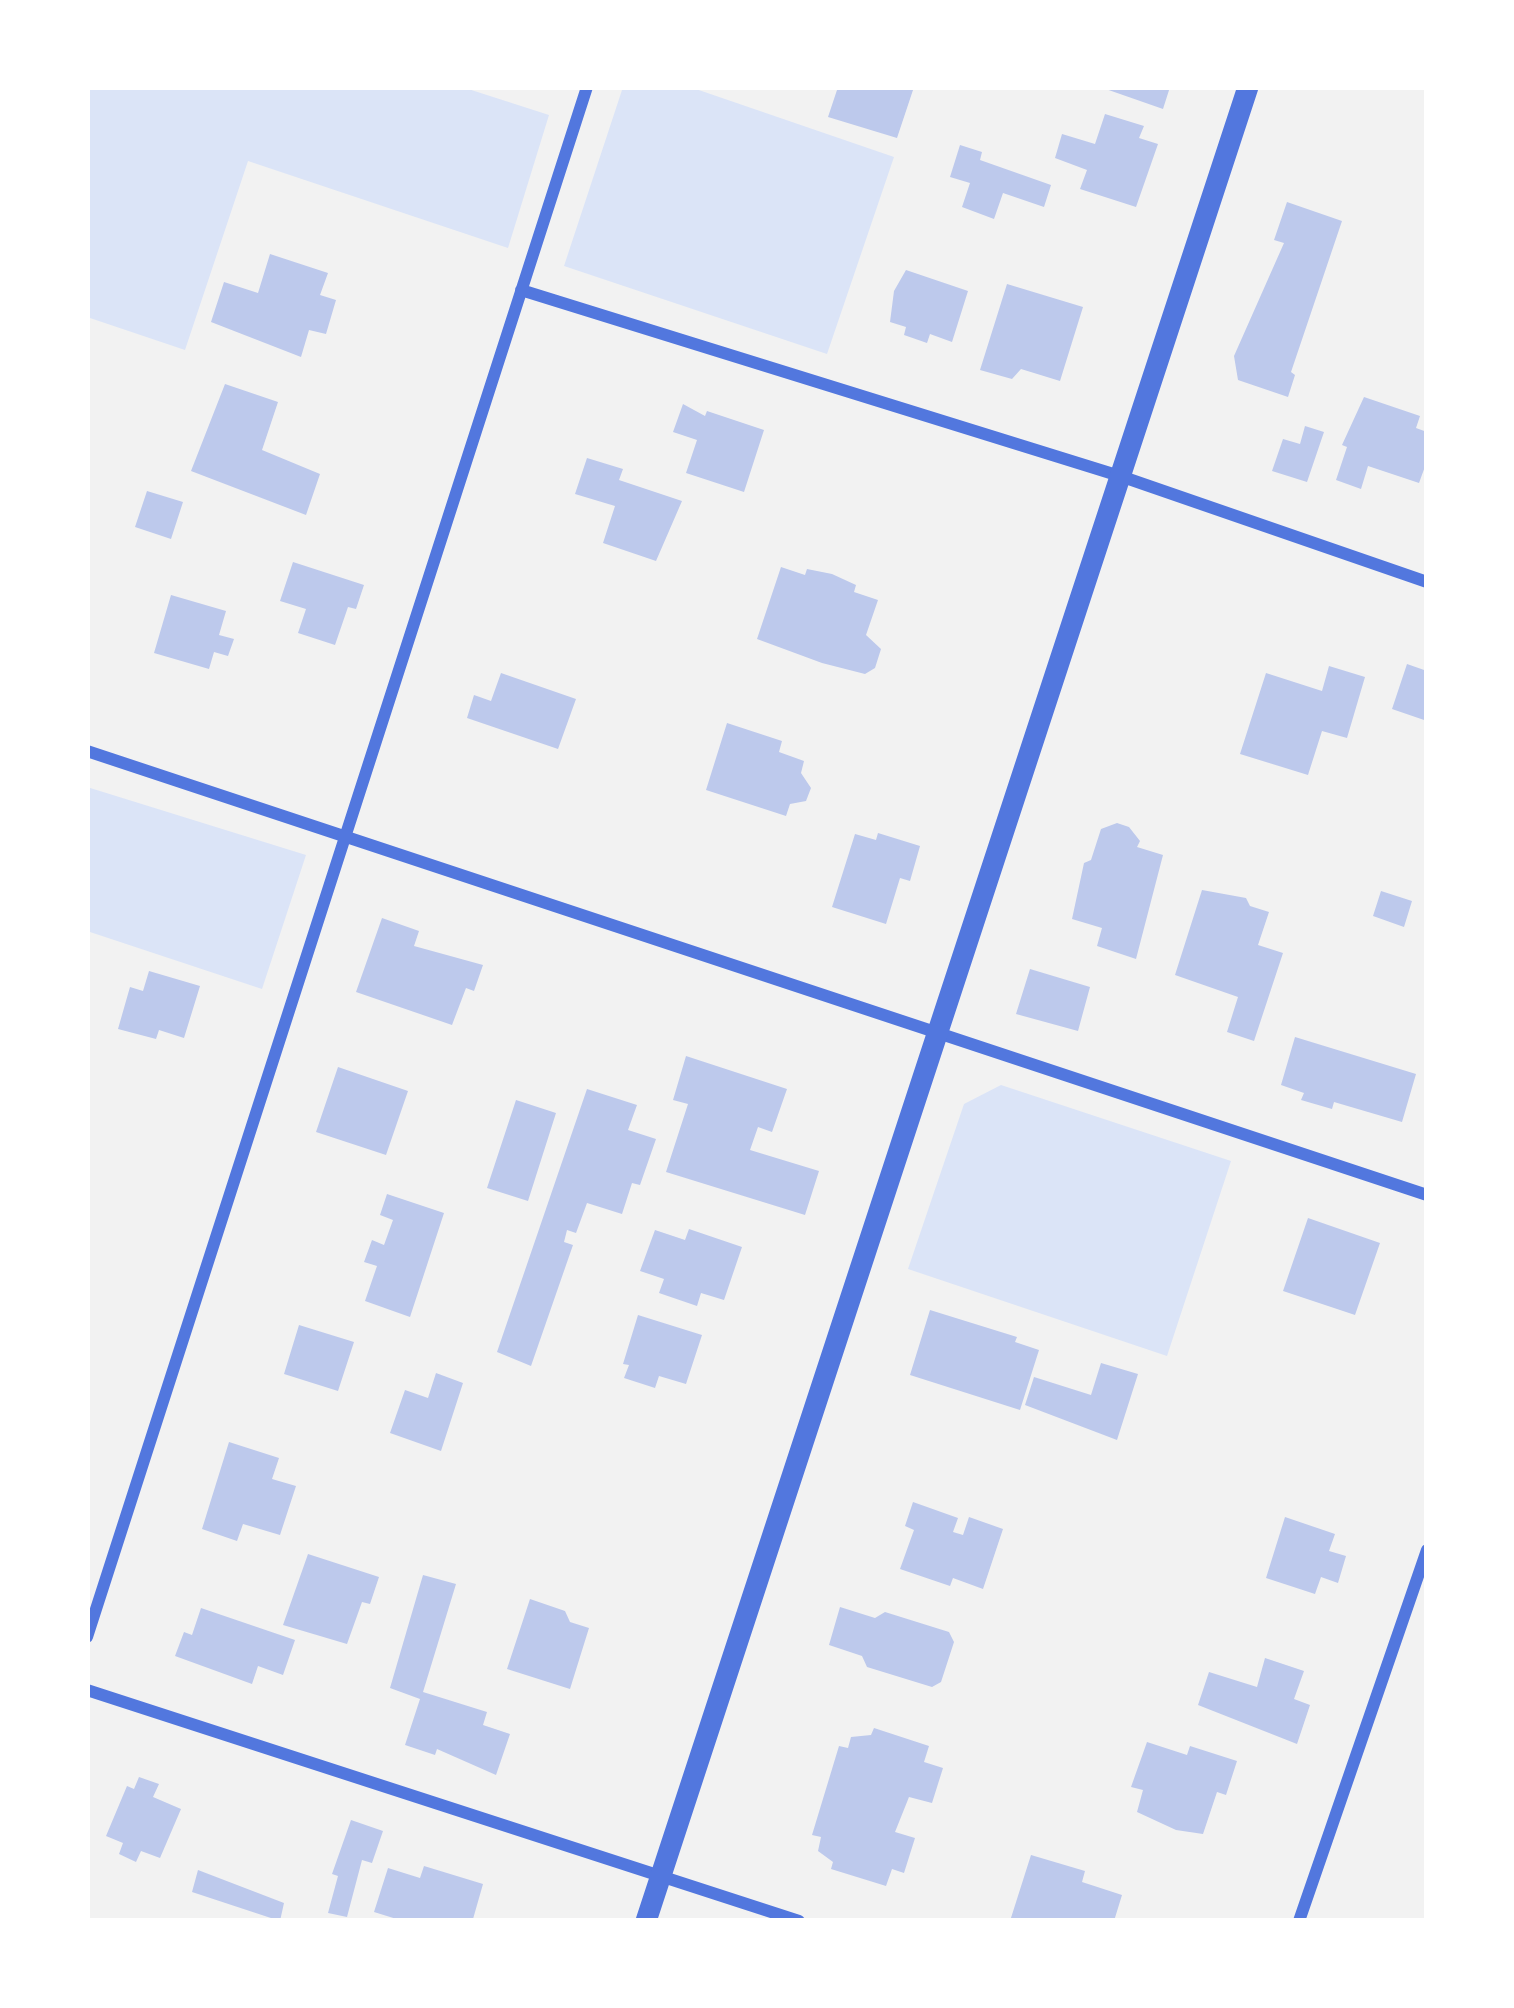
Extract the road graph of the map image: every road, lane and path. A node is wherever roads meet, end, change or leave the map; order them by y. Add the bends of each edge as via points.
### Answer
1 (587, 87) edge
2 (1248, 87) edge
3 (521, 290) junction
4 (1123, 476) junction
5 (1427, 582) edge
6 (87, 751) edge
7 (347, 836) junction
8 (940, 1031) junction
9 (1427, 1196) edge
10 (1427, 1550) edge
11 (87, 1637) edge
12 (87, 1690) edge
13 (662, 1876) junction
14 (646, 1921) edge
15 (799, 1921) edge
16 (1299, 1921) edge

1 - 3 street
2 - 4 street
3 - 4 street
3 - 7 street
4 - 5 street
4 - 8 street
6 - 7 street
7 - 8 street
7 - 11 street
8 - 9 street
8 - 13 street
10 - 16 street
12 - 13 street
13 - 14 street
13 - 15 street

